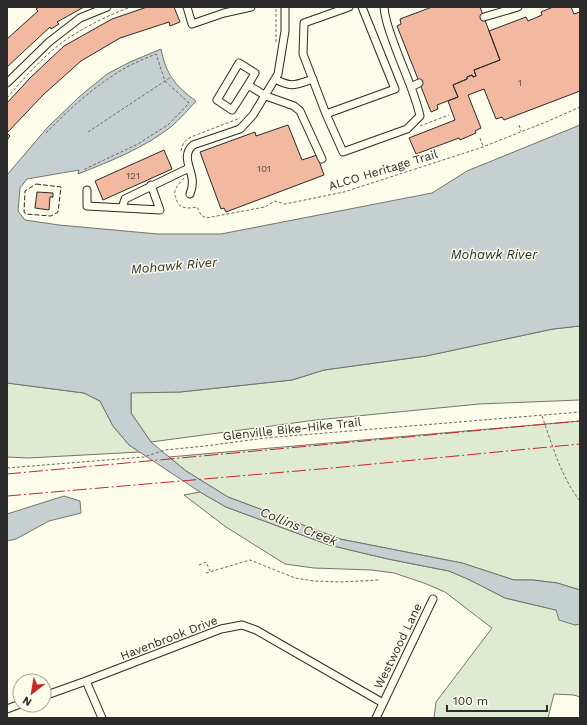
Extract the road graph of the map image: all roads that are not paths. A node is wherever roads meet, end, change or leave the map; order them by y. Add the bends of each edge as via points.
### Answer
1 (187, 7) edge
2 (251, 7) edge
3 (285, 7) edge
4 (348, 7) edge
5 (362, 7) edge
6 (384, 7) edge
7 (518, 7) edge
8 (104, 8) edge
9 (223, 10) edge
10 (496, 10) edge
11 (484, 17) dead end
12 (275, 79) junction
13 (313, 79) junction
14 (7, 83) edge
15 (419, 83) dead end
16 (248, 85) junction
17 (411, 87) junction
18 (266, 96) junction
19 (326, 114) junction
20 (322, 159) dead end
21 (186, 169) junction
22 (151, 185) junction
23 (87, 190) dead end
24 (190, 194) dead end
25 (122, 208) junction
26 (432, 599) dead end
27 (86, 681) junction
28 (52, 693) edge
29 (383, 703) junction
30 (102, 718) edge
31 (376, 718) edge

1 - 9 street via 192,24
2 - 9 street
3 - 12 street via 284,38
4 - 13 street via 304,23 303,54
5 - 19 street via 395,89
6 - 17 street via 384,15
7 - 10 street
8 - 14 street via 80,18 49,42
10 - 11 street
12 - 13 street via 289,86
12 - 18 street
13 - 19 street
15 - 17 street
16 - 16 street via 255,73 238,63 217,100 232,110
16 - 18 street
17 - 19 street via 420,116 413,124 407,129 343,152
18 - 20 street via 294,106 300,111
18 - 21 street via 240,129 189,148
21 - 22 street
21 - 24 street via 192,183
22 - 25 street via 125,199
22 - 25 street via 160,210
23 - 25 street via 87,206
26 - 29 street, Westwood Lane
27 - 28 street, Havenbrook Drive
27 - 29 street, Havenbrook Drive via 221,629 242,625 256,630
27 - 30 street
29 - 31 street, Westwood Lane

